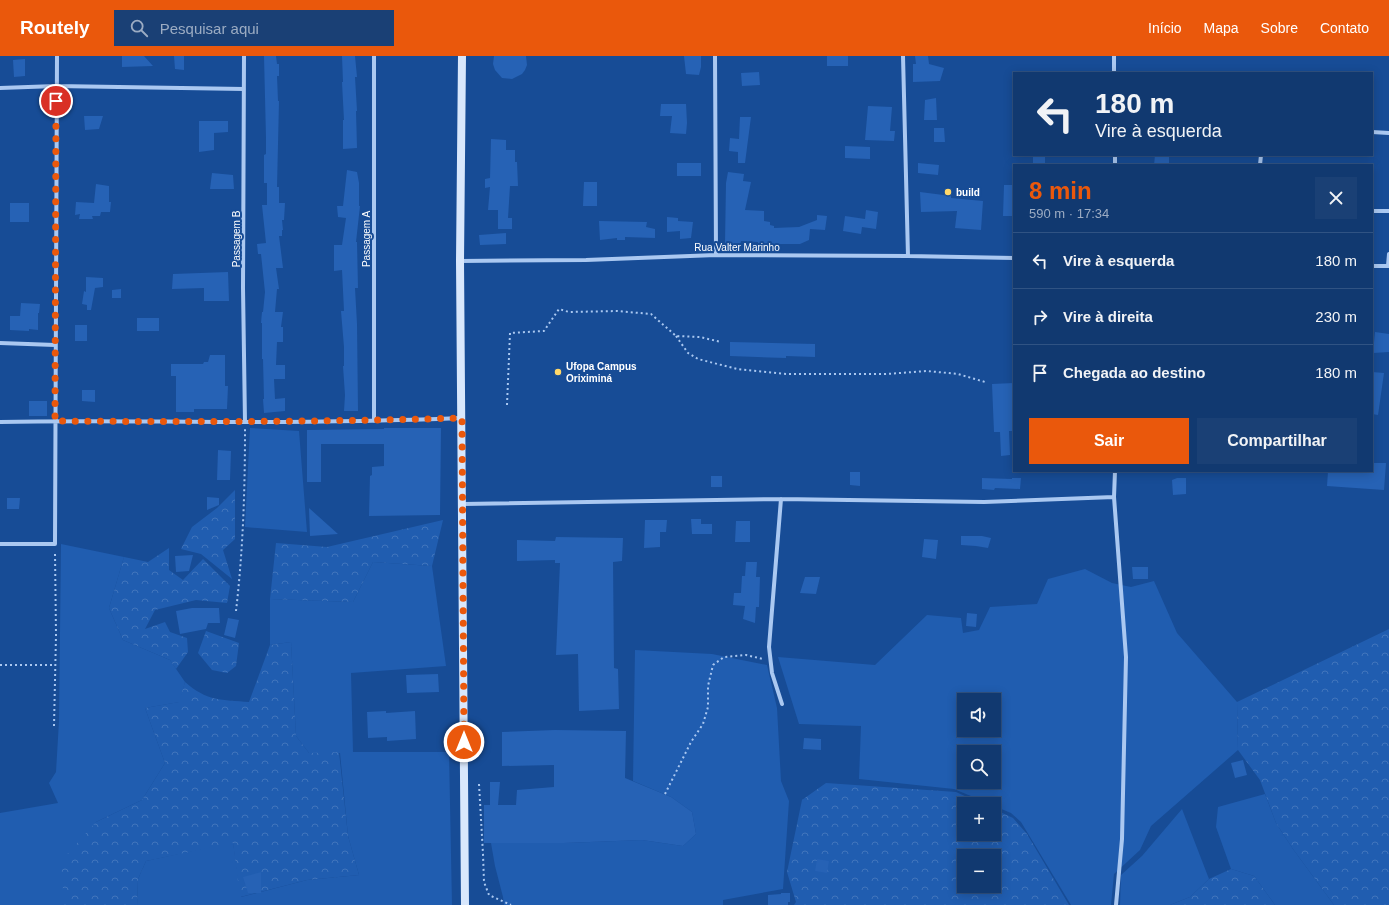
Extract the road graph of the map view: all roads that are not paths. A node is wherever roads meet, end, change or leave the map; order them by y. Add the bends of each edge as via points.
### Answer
1 (57, 56) edge
2 (244, 56) edge
3 (374, 56) edge
4 (462, 56) edge
5 (715, 56) edge
6 (903, 56) edge
7 (1114, 56) edge
8 (1114, 72) edge
9 (56, 86) junction
10 (0, 88) edge
11 (244, 89) junction
12 (1373, 132) edge
13 (1389, 133) edge
14 (1373, 211) edge
15 (1389, 211) edge
16 (716, 254) junction
17 (1389, 254) edge
18 (908, 256) junction
19 (1013, 258) edge
20 (460, 261) junction
21 (1373, 266) edge
22 (1389, 266) edge
23 (0, 343) edge
24 (55, 345) junction
25 (462, 418) junction
26 (55, 421) junction
27 (374, 421) junction
28 (0, 422) edge
29 (245, 422) junction
30 (1114, 472) edge
31 (1114, 498) junction
32 (781, 499) junction
33 (463, 504) junction
34 (0, 544) edge
35 (782, 704) dead end
36 (465, 905) edge
37 (1116, 905) edge

1 - 9 street
2 - 11 street, Passagem B
3 - 27 street, Passagem A
4 - 20 main road
5 - 16 street
6 - 18 street
7 - 8 street
9 - 10 street
9 - 11 street
9 - 24 street
11 - 29 street, Passagem B
12 - 13 street
14 - 15 street
16 - 18 street, Rua Valter Marinho
16 - 20 street, Rua Valter Marinho via 586,260
17 - 22 street
18 - 19 street, Rua Valter Marinho
20 - 25 main road
21 - 22 street
23 - 24 street
24 - 26 street
25 - 27 street
25 - 33 main road
26 - 28 street
26 - 29 street
26 - 34 street via 55,544
27 - 29 street
30 - 31 street
31 - 32 street via 984,502
31 - 37 street via 1126,656 1122,839
32 - 33 street
32 - 35 street via 770,661
33 - 36 main road

